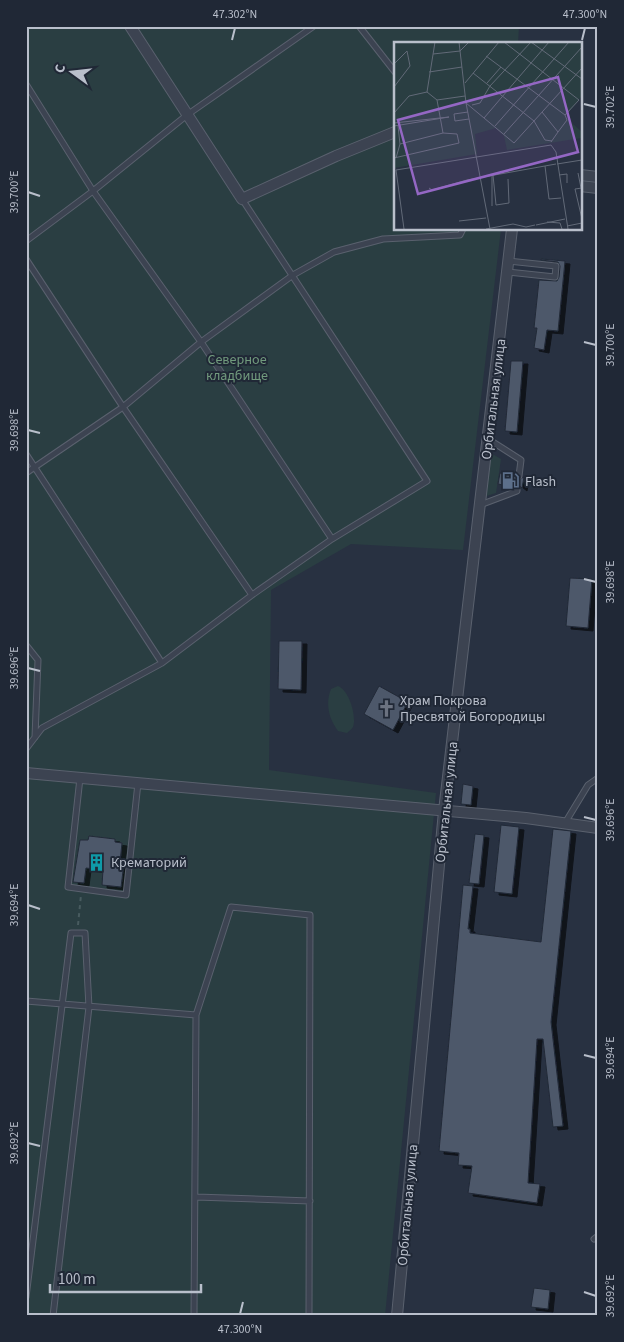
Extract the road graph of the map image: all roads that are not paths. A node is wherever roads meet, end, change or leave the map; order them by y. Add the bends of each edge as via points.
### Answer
1 (130, 26) edge
2 (312, 26) edge
3 (359, 26) edge
4 (394, 71) edge
5 (26, 84) edge
6 (188, 114) junction
7 (394, 132) edge
8 (582, 175) edge
9 (598, 177) edge
10 (582, 186) edge
11 (596, 189) edge
12 (93, 191) junction
13 (242, 199) junction
14 (462, 230) edge
15 (512, 230) edge
16 (26, 241) edge
17 (26, 260) edge
18 (508, 261) junction
19 (507, 272) junction
20 (293, 275) junction
21 (201, 342) junction
22 (123, 407) junction
23 (488, 439) junction
24 (26, 454) edge
25 (35, 467) junction
26 (26, 473) edge
27 (519, 476) dead end
28 (517, 488) dead end
29 (480, 505) junction
30 (332, 539) junction
31 (252, 595) junction
32 (26, 646) edge
33 (162, 662) junction
34 (35, 738) junction
35 (26, 749) edge
36 (26, 773) edge
37 (80, 778) junction
38 (598, 778) edge
39 (138, 783) junction
40 (444, 811) junction
41 (565, 823) junction
42 (598, 828) edge
43 (26, 1001) edge
44 (62, 1005) junction
45 (89, 1007) junction
46 (196, 1015) junction
47 (196, 1197) junction
48 (310, 1201) junction
49 (26, 1296) edge
50 (53, 1316) edge
51 (194, 1316) edge
52 (309, 1316) edge
53 (397, 1316) edge

1 - 6 street
2 - 6 lane
3 - 4 lane
5 - 12 lane
6 - 12 lane
6 - 13 street
7 - 13 street
8 - 9 street
10 - 11 street
12 - 16 lane
12 - 21 lane
13 - 20 lane
14 - 20 lane via 460,235 383,239 334,252
15 - 18 street, Орбитальная улица
17 - 22 lane
18 - 19 street, Орбитальная улица
18 - 19 lane via 556,266 555,277
19 - 23 street, Орбитальная улица
20 - 21 lane
20 - 30 lane via 427,481
21 - 22 lane
21 - 30 lane
22 - 25 lane
22 - 31 lane
23 - 27 lane via 521,460
23 - 29 street, Орбитальная улица
24 - 25 lane
25 - 26 lane
25 - 33 lane
28 - 29 lane via 517,491
29 - 40 street, Орбитальная улица
30 - 31 lane
31 - 33 lane
32 - 34 lane via 38,660
33 - 34 lane via 42,728
34 - 35 lane
36 - 37 street
37 - 39 street
37 - 39 lane via 68,887 126,895
38 - 41 lane via 588,785
39 - 40 street
40 - 41 street
40 - 53 street, Орбитальная улица
41 - 42 street
43 - 44 lane
44 - 45 lane
44 - 45 lane via 70,932 84,933
44 - 49 lane
45 - 46 lane
45 - 50 lane
46 - 47 lane
46 - 48 lane via 231,907 310,915
47 - 48 lane
47 - 51 lane
48 - 52 lane

